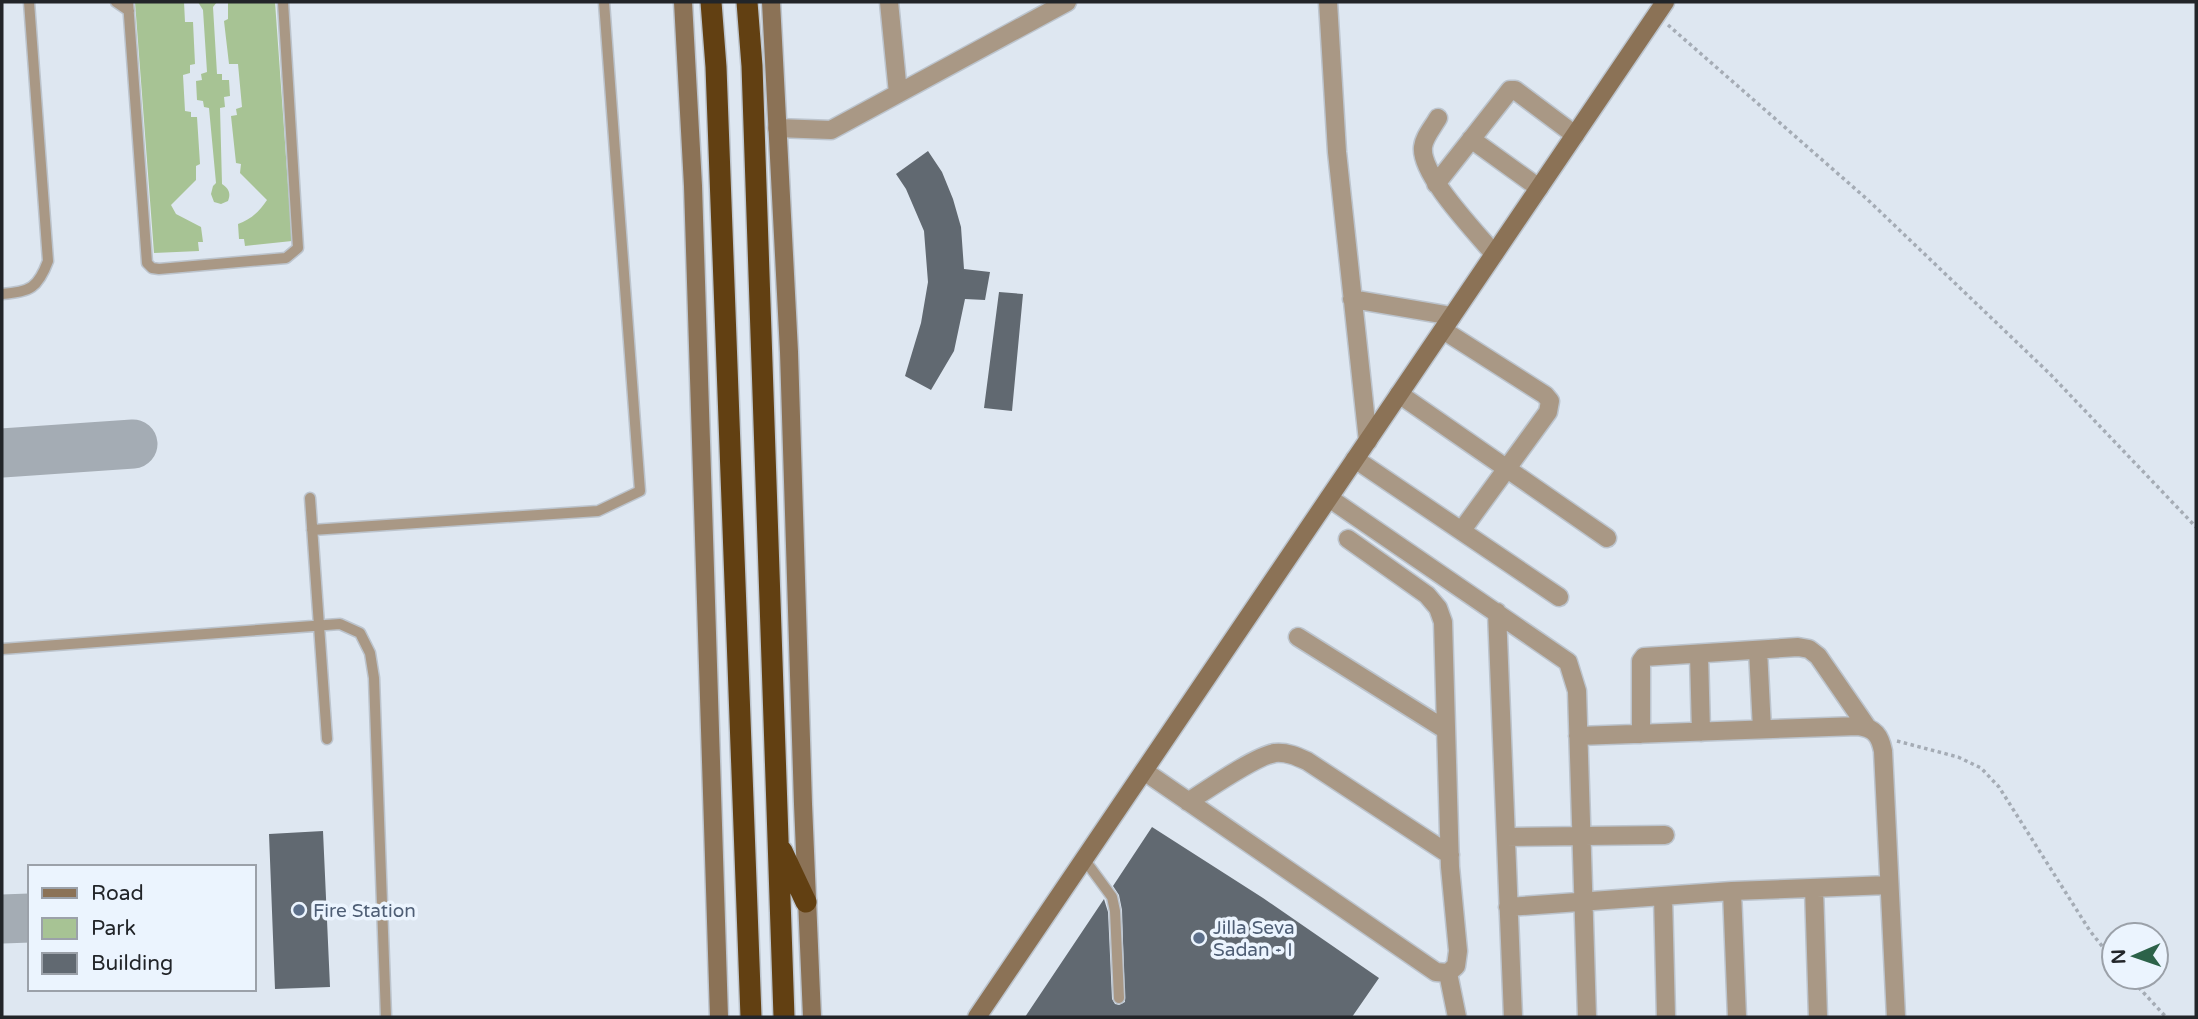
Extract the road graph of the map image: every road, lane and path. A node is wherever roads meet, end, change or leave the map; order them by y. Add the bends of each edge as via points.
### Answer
1 (29, 2) edge
2 (116, 2) edge
3 (283, 2) edge
4 (604, 2) edge
5 (683, 2) edge
6 (711, 2) edge
7 (747, 2) edge
8 (771, 2) edge
9 (889, 2) edge
10 (1067, 2) edge
11 (1328, 2) edge
12 (128, 6) edge
13 (1661, 8) edge
14 (898, 93) junction
15 (1438, 118) dead end
16 (777, 128) junction
17 (1576, 135) junction
18 (1471, 139) junction
19 (1436, 184) junction
20 (1539, 188) junction
21 (1494, 254) junction
22 (2, 294) edge
23 (1352, 299) junction
24 (1448, 323) junction
25 (1399, 394) junction
26 (1368, 441) junction
27 (1355, 459) junction
28 (1507, 469) junction
29 (310, 498) dead end
30 (1329, 498) junction
31 (2196, 527) edge
32 (312, 530) junction
33 (1462, 530) junction
34 (1607, 538) dead end
35 (1348, 540) dead end
36 (1559, 597) dead end
37 (1497, 612) junction
38 (319, 625) junction
39 (1298, 637) dead end
40 (2, 649) edge
41 (1758, 650) junction
42 (1699, 654) junction
43 (1762, 729) junction
44 (1446, 730) junction
45 (1702, 732) junction
46 (1873, 732) junction
47 (1641, 734) junction
48 (1578, 736) junction
49 (327, 739) dead end
50 (1144, 771) junction
51 (1188, 802) junction
52 (1665, 835) dead end
53 (1506, 837) junction
54 (1582, 838) junction
55 (778, 843) junction
56 (1450, 855) junction
57 (1084, 859) junction
58 (1889, 885) junction
59 (1814, 888) junction
60 (1732, 891) junction
61 (1663, 896) junction
62 (806, 902) junction
63 (1583, 902) junction
64 (1508, 906) junction
65 (2100, 944) edge
66 (1448, 973) junction
67 (2142, 991) edge
68 (1119, 998) dead end
69 (386, 1017) edge
70 (719, 1017) edge
71 (751, 1017) edge
72 (784, 1017) edge
73 (811, 1017) edge
74 (977, 1017) edge
75 (1457, 1017) edge
76 (1513, 1017) edge
77 (1587, 1017) edge
78 (1666, 1017) edge
79 (1737, 1017) edge
80 (1818, 1017) edge
81 (1896, 1017) edge
82 (2166, 1017) edge

1 - 22 lane via 48,261 32,286 20,293
2 - 12 lane
3 - 12 lane via 298,248 286,258 159,269 147,263
4 - 32 lane via 640,491 598,511
5 - 70 street via 694,200
6 - 71 highway
7 - 55 highway
8 - 16 street
9 - 14 street
10 - 14 street
11 - 23 street
13 - 17 street
13 - 31 path via 2050,374
14 - 16 street via 831,130
15 - 19 street via 1423,144
16 - 62 street via 789,352
17 - 18 street via 1510,90
17 - 20 street
18 - 19 street
18 - 20 street
19 - 21 street
20 - 21 street
21 - 24 street
23 - 24 street
23 - 26 street
24 - 25 street
24 - 28 street via 1550,401 1548,412
25 - 26 street
25 - 28 street
26 - 27 street
27 - 30 street
27 - 33 street
28 - 33 street
28 - 34 street
29 - 32 lane
30 - 37 street
30 - 50 street
32 - 38 lane
33 - 36 street
35 - 44 street via 1427,595 1438,608 1443,622
37 - 48 street via 1568,662 1577,691
37 - 53 street
38 - 40 lane
38 - 49 lane
38 - 69 lane via 340,624 360,633 370,653
39 - 44 street
41 - 42 street
41 - 43 street
41 - 46 street via 1809,649
42 - 45 street
42 - 47 street via 1642,658
43 - 45 street
43 - 46 street
44 - 56 street
45 - 47 street
46 - 58 street via 1883,751
46 - 65 path via 1981,768 1999,787
47 - 48 street
48 - 54 street
50 - 51 street
50 - 57 street
51 - 56 street via 1256,760 1274,753 1291,754
51 - 66 street via 1436,972
52 - 54 street
53 - 54 street
53 - 64 street
54 - 63 street
55 - 62 highway
55 - 72 highway
56 - 66 street via 1458,951 1456,966
57 - 68 lane via 1114,904
57 - 74 street
58 - 59 street
58 - 81 street
59 - 60 street
59 - 80 street
60 - 61 street
60 - 79 street
61 - 63 street
61 - 78 street
62 - 73 street
63 - 64 street
63 - 77 street
64 - 76 street
66 - 75 street
67 - 82 path

